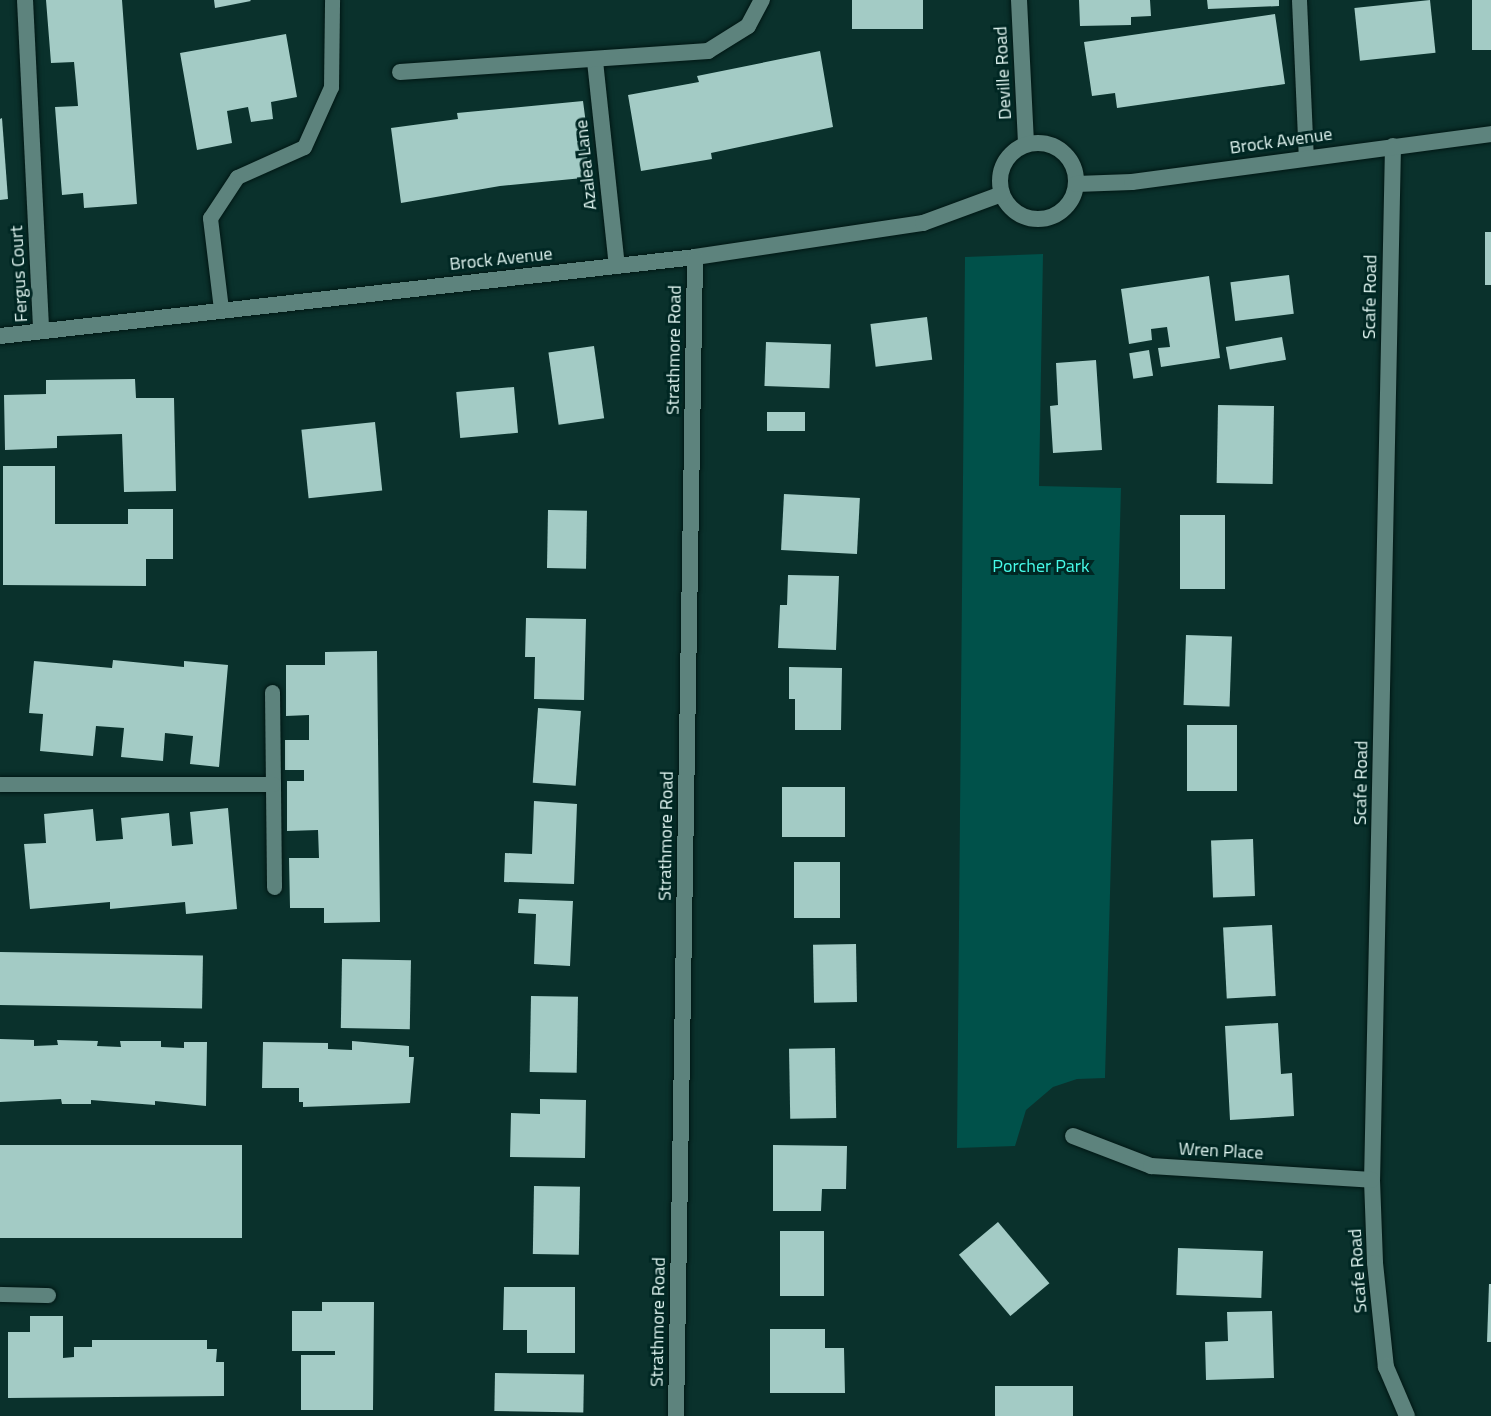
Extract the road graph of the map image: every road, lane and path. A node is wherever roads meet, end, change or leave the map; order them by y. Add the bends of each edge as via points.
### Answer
1 (25, 0) edge
2 (332, 0) edge
3 (762, 0) edge
4 (1019, 0) edge
5 (1299, 0) edge
6 (595, 60) junction
7 (400, 72) dead end
8 (1491, 134) edge
9 (1026, 144) junction
10 (1393, 146) junction
11 (1306, 158) junction
12 (1076, 184) junction
13 (1002, 194) junction
14 (695, 257) junction
15 (617, 266) junction
16 (221, 309) junction
17 (41, 331) junction
18 (0, 336) edge
19 (272, 692) dead end
20 (0, 784) edge
21 (273, 784) junction
22 (274, 887) dead end
23 (1073, 1136) dead end
24 (1372, 1179) junction
25 (0, 1293) edge
26 (48, 1295) dead end
27 (676, 1416) edge
28 (1407, 1416) edge

1 - 17 street, Fergus Court
2 - 16 lane via 331,87 304,147 237,177 210,218
3 - 6 street via 748,26 708,51
4 - 9 street, Deville Road
5 - 11 lane
6 - 7 street
6 - 15 street, Azalea Lane
8 - 10 street, Brock Avenue
9 - 12 street via 1040,143 1062,152 1070,160
9 - 13 street via 1007,158 1001,169
10 - 11 street, Brock Avenue
10 - 24 street, Scafe Road
11 - 12 street, Brock Avenue via 1132,182
12 - 13 street via 1065,207 1042,219 1017,214
13 - 14 street, Brock Avenue via 923,223
14 - 15 street, Brock Avenue
14 - 27 street, Strathmore Road
15 - 16 street, Brock Avenue
16 - 17 street, Brock Avenue
17 - 18 street, Brock Avenue
19 - 21 lane
20 - 21 lane
21 - 22 lane
23 - 24 street, Wren Place via 1151,1166
24 - 28 street, Scafe Road via 1375,1263 1386,1367
25 - 26 lane

